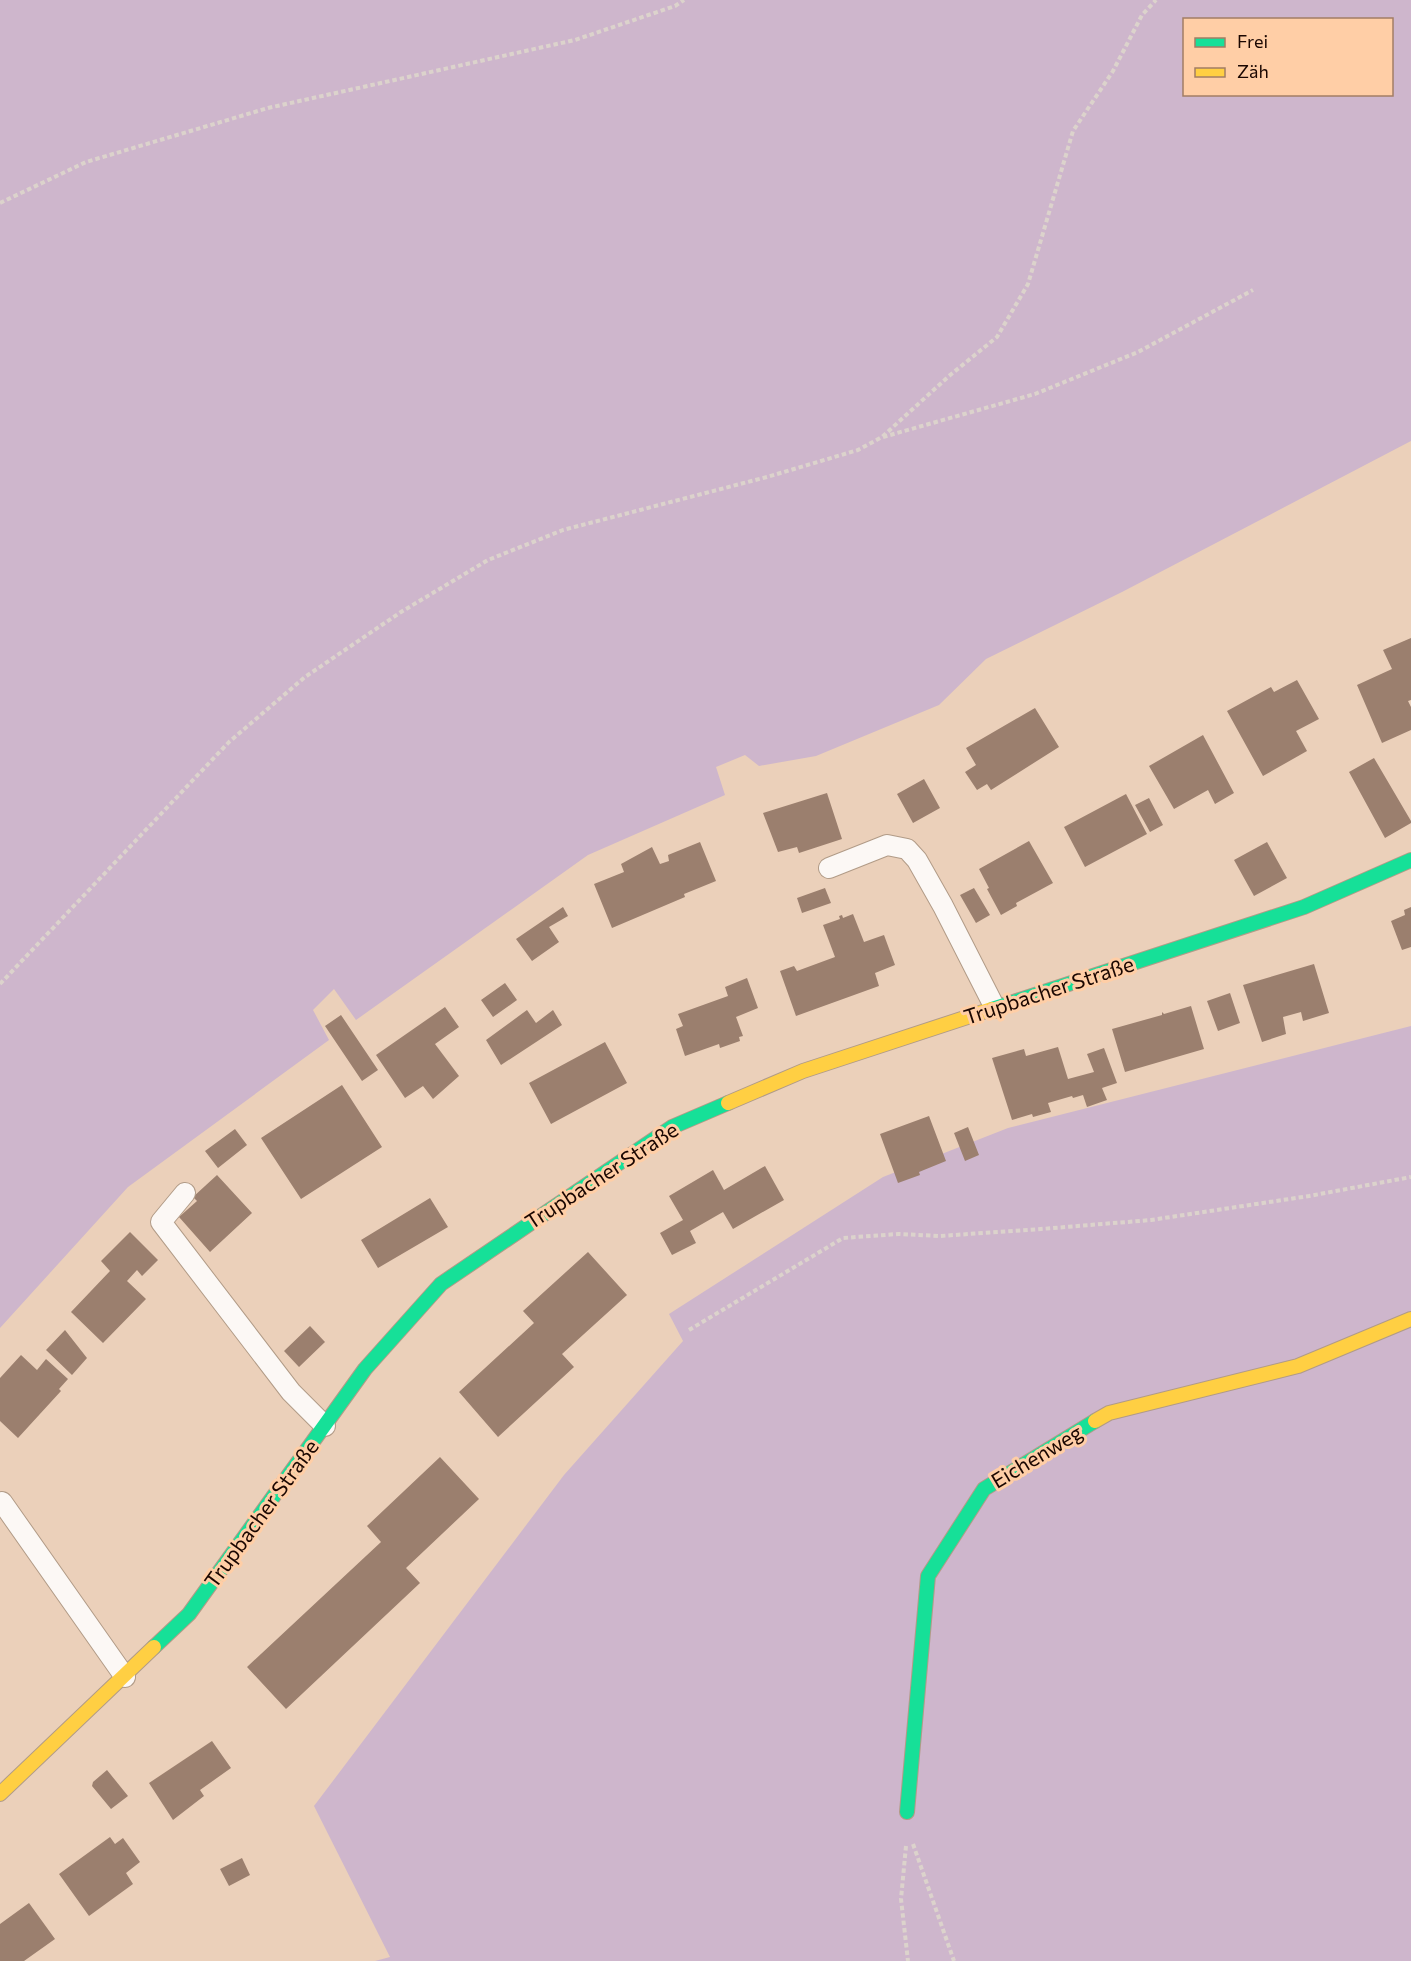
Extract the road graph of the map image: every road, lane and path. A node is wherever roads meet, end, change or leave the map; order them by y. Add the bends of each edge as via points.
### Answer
1 (684, 0) edge
2 (1156, 0) edge
3 (0, 203) edge
4 (1252, 290) dead end
5 (882, 437) junction
6 (1411, 860) edge
7 (828, 868) dead end
8 (0, 984) edge
9 (995, 1008) junction
10 (1411, 1177) edge
11 (185, 1193) dead end
12 (1411, 1319) edge
13 (689, 1330) dead end
14 (325, 1426) junction
15 (2, 1502) dead end
16 (125, 1677) junction
17 (0, 1794) edge
18 (907, 1812) joint
19 (907, 1828) junction
20 (908, 1961) edge
21 (954, 1961) edge

1 - 3 path via 575,40 268,108 98,158
2 - 5 path via 1142,15 1113,71 1073,132 1028,284 997,337
4 - 5 path via 1138,352 1035,394
5 - 8 path via 858,450 812,464 563,530 488,560 401,612 305,677 229,742
6 - 9 street, Trupbacher Straße via 1304,907
7 - 9 lane via 887,845 907,849 943,906
9 - 14 street, Trupbacher Straße via 803,1071 672,1127 441,1284 365,1369
10 - 13 path via 1151,1220 940,1236 843,1238
11 - 14 lane via 161,1222 291,1392
12 - 18 street, Eichenweg via 1298,1366 1109,1413 984,1489 928,1576
14 - 16 street, Trupbacher Straße via 189,1614
15 - 16 lane
16 - 17 street, Trupbacher Straße
18 - 19 path
19 - 20 path via 901,1899
19 - 21 path

